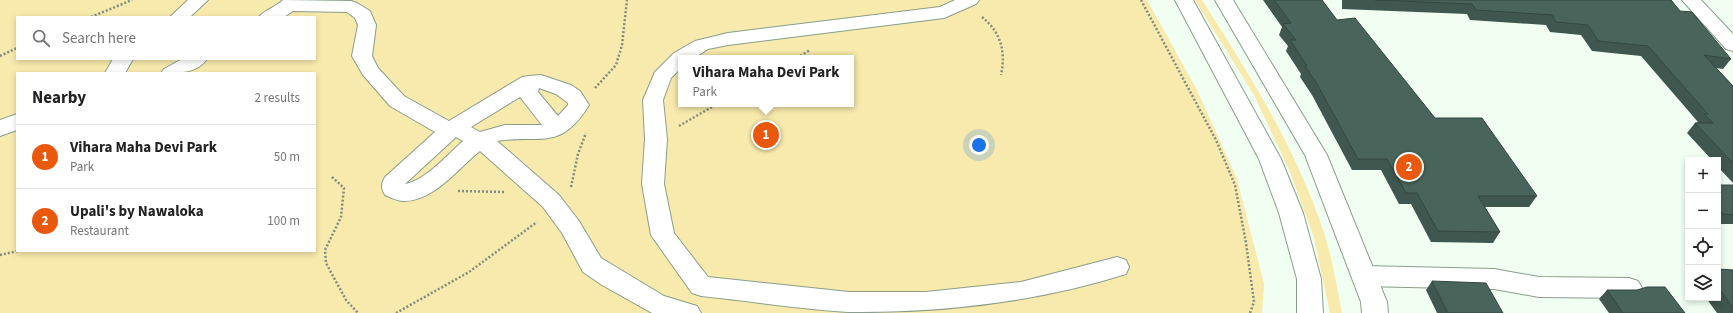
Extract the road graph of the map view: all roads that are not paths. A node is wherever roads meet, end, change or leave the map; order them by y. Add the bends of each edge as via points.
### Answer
1 (199, 0) edge
2 (1175, 0) edge
3 (1224, 0) edge
4 (1691, 0) edge
5 (292, 2) edge
6 (967, 2) edge
7 (1189, 9) edge
8 (180, 16) edge
9 (270, 16) edge
10 (1733, 45) edge
11 (684, 55) edge
12 (122, 60) edge
13 (195, 60) edge
14 (678, 60) edge
15 (116, 72) edge
16 (173, 72) edge
17 (529, 82) junction
18 (16, 121) edge
19 (0, 129) edge
20 (554, 129) junction
21 (452, 130) junction
22 (479, 140) junction
23 (1117, 267) dead end
24 (1364, 276) junction
25 (702, 286) junction
26 (1629, 288) edge
27 (688, 313) edge
28 (694, 313) edge
29 (1310, 313) edge
30 (1375, 313) edge

1 - 8 main road
2 - 7 main road
3 - 24 main road via 1316,155
4 - 10 main road
5 - 9 main road via 282,11
5 - 21 main road via 351,7 363,14 366,25 362,56 370,71 397,101 428,120
6 - 11 main road via 944,12 728,39 702,45
7 - 29 main road via 1270,158 1291,213 1309,279
12 - 15 main road
13 - 16 main road
14 - 25 main road via 662,76 653,100 656,139 653,184 663,235
17 - 20 main road via 528,93 549,118
17 - 20 main road via 541,81 575,96 579,105 572,117
17 - 21 main road
18 - 19 main road
20 - 22 main road via 542,134 493,135
21 - 22 main road
21 - 22 main road via 393,183 393,189 403,194 417,191
22 - 27 main road via 551,201 571,228 592,265 655,303
23 - 25 main road via 1021,292 926,302 849,302
24 - 26 main road via 1494,279 1539,286
24 - 30 main road via 1374,302
25 - 28 main road

